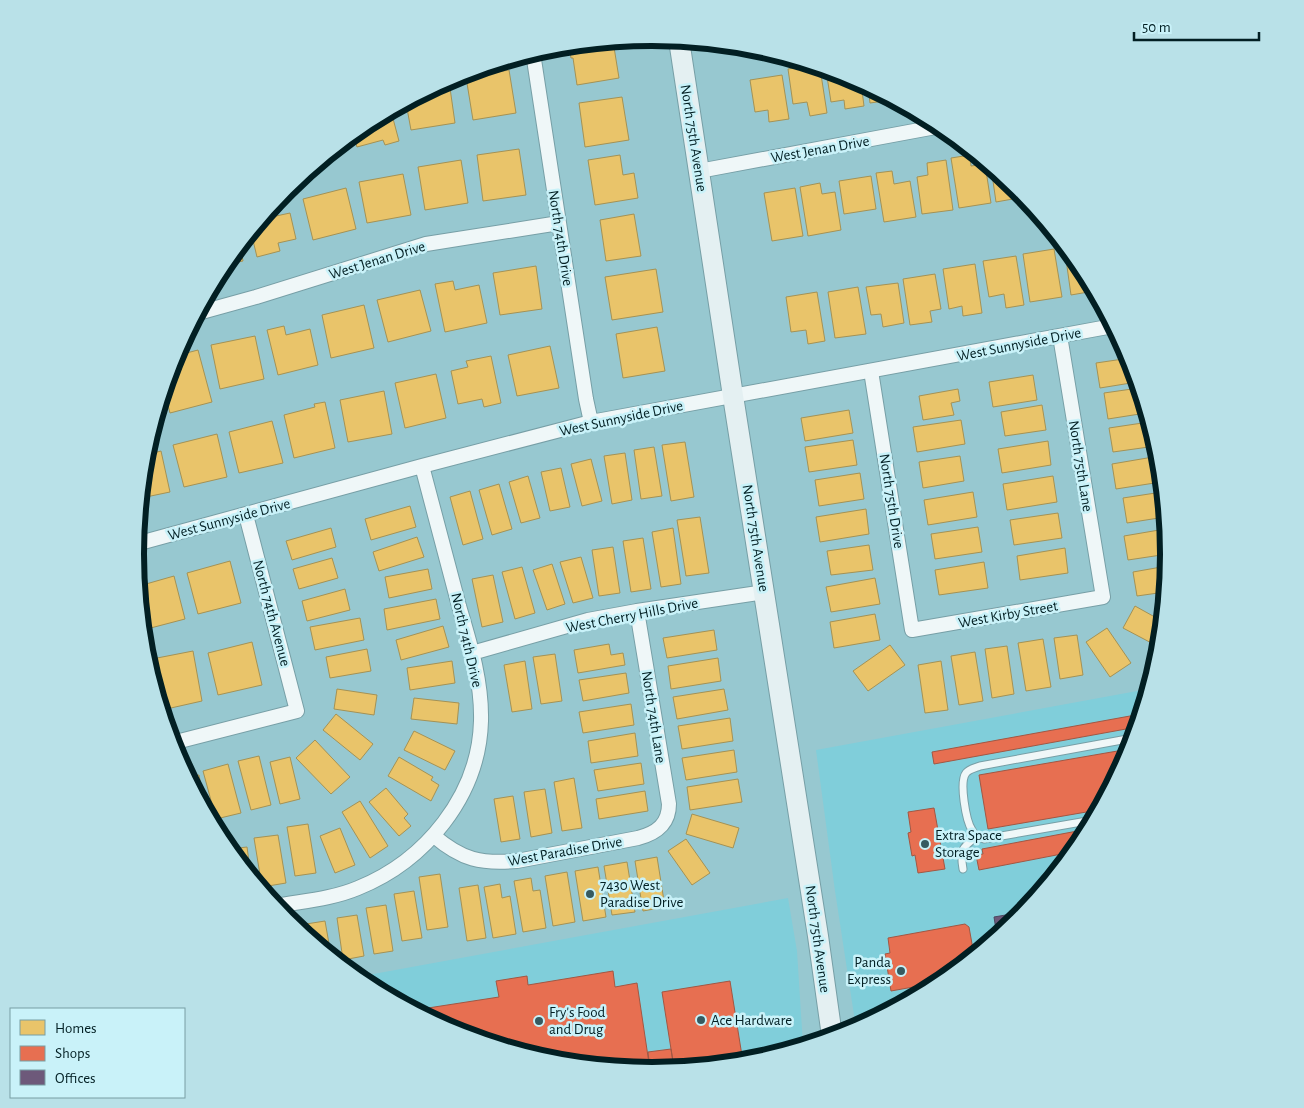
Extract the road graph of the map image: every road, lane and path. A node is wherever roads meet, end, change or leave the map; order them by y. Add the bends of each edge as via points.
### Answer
1 (680, 47) edge
2 (534, 61) edge
3 (928, 128) edge
4 (699, 171) junction
5 (559, 223) junction
6 (206, 311) edge
7 (1106, 327) edge
8 (1060, 336) junction
9 (872, 371) junction
10 (733, 396) junction
11 (591, 422) junction
12 (422, 466) junction
13 (246, 515) junction
14 (144, 542) edge
15 (765, 592) junction
16 (1103, 597) joint
17 (637, 611) junction
18 (912, 630) joint
19 (472, 653) junction
20 (1124, 740) edge
21 (180, 741) edge
22 (666, 822) joint
23 (1083, 822) edge
24 (434, 836) junction
25 (976, 836) junction
26 (963, 869) dead end
27 (285, 904) edge
28 (831, 1029) edge

1 - 4 main road, North 75th Avenue
2 - 5 street, North 74th Drive
3 - 4 street, West Jenan Drive
4 - 10 main road, North 75th Avenue
5 - 6 street, West Jenan Drive via 426,244
5 - 11 street, North 74th Drive
7 - 8 street, West Sunnyside Drive
8 - 9 street, West Sunnyside Drive
8 - 16 street, North 75th Lane
9 - 10 street, West Sunnyside Drive
9 - 18 street, North 75th Drive
10 - 11 street, West Sunnyside Drive
10 - 15 main road, North 75th Avenue
11 - 12 street, West Sunnyside Drive
12 - 13 street, West Sunnyside Drive
12 - 19 street, North 74th Drive
13 - 14 street, West Sunnyside Drive
13 - 21 street, North 74th Avenue via 297,711
15 - 17 street, West Cherry Hills Drive
15 - 28 main road, North 75th Avenue
16 - 18 street, West Kirby Street
17 - 19 street, West Cherry Hills Drive via 588,620
17 - 22 street, North 74th Lane via 669,804
19 - 24 street, North 74th Drive via 480,700 480,739 465,790
20 - 25 lane via 972,768 966,773 962,788 970,826
22 - 24 street, West Paradise Drive via 647,836 500,863 462,856
23 - 25 lane via 990,839
24 - 27 street via 394,870 358,888
25 - 26 lane via 962,849

